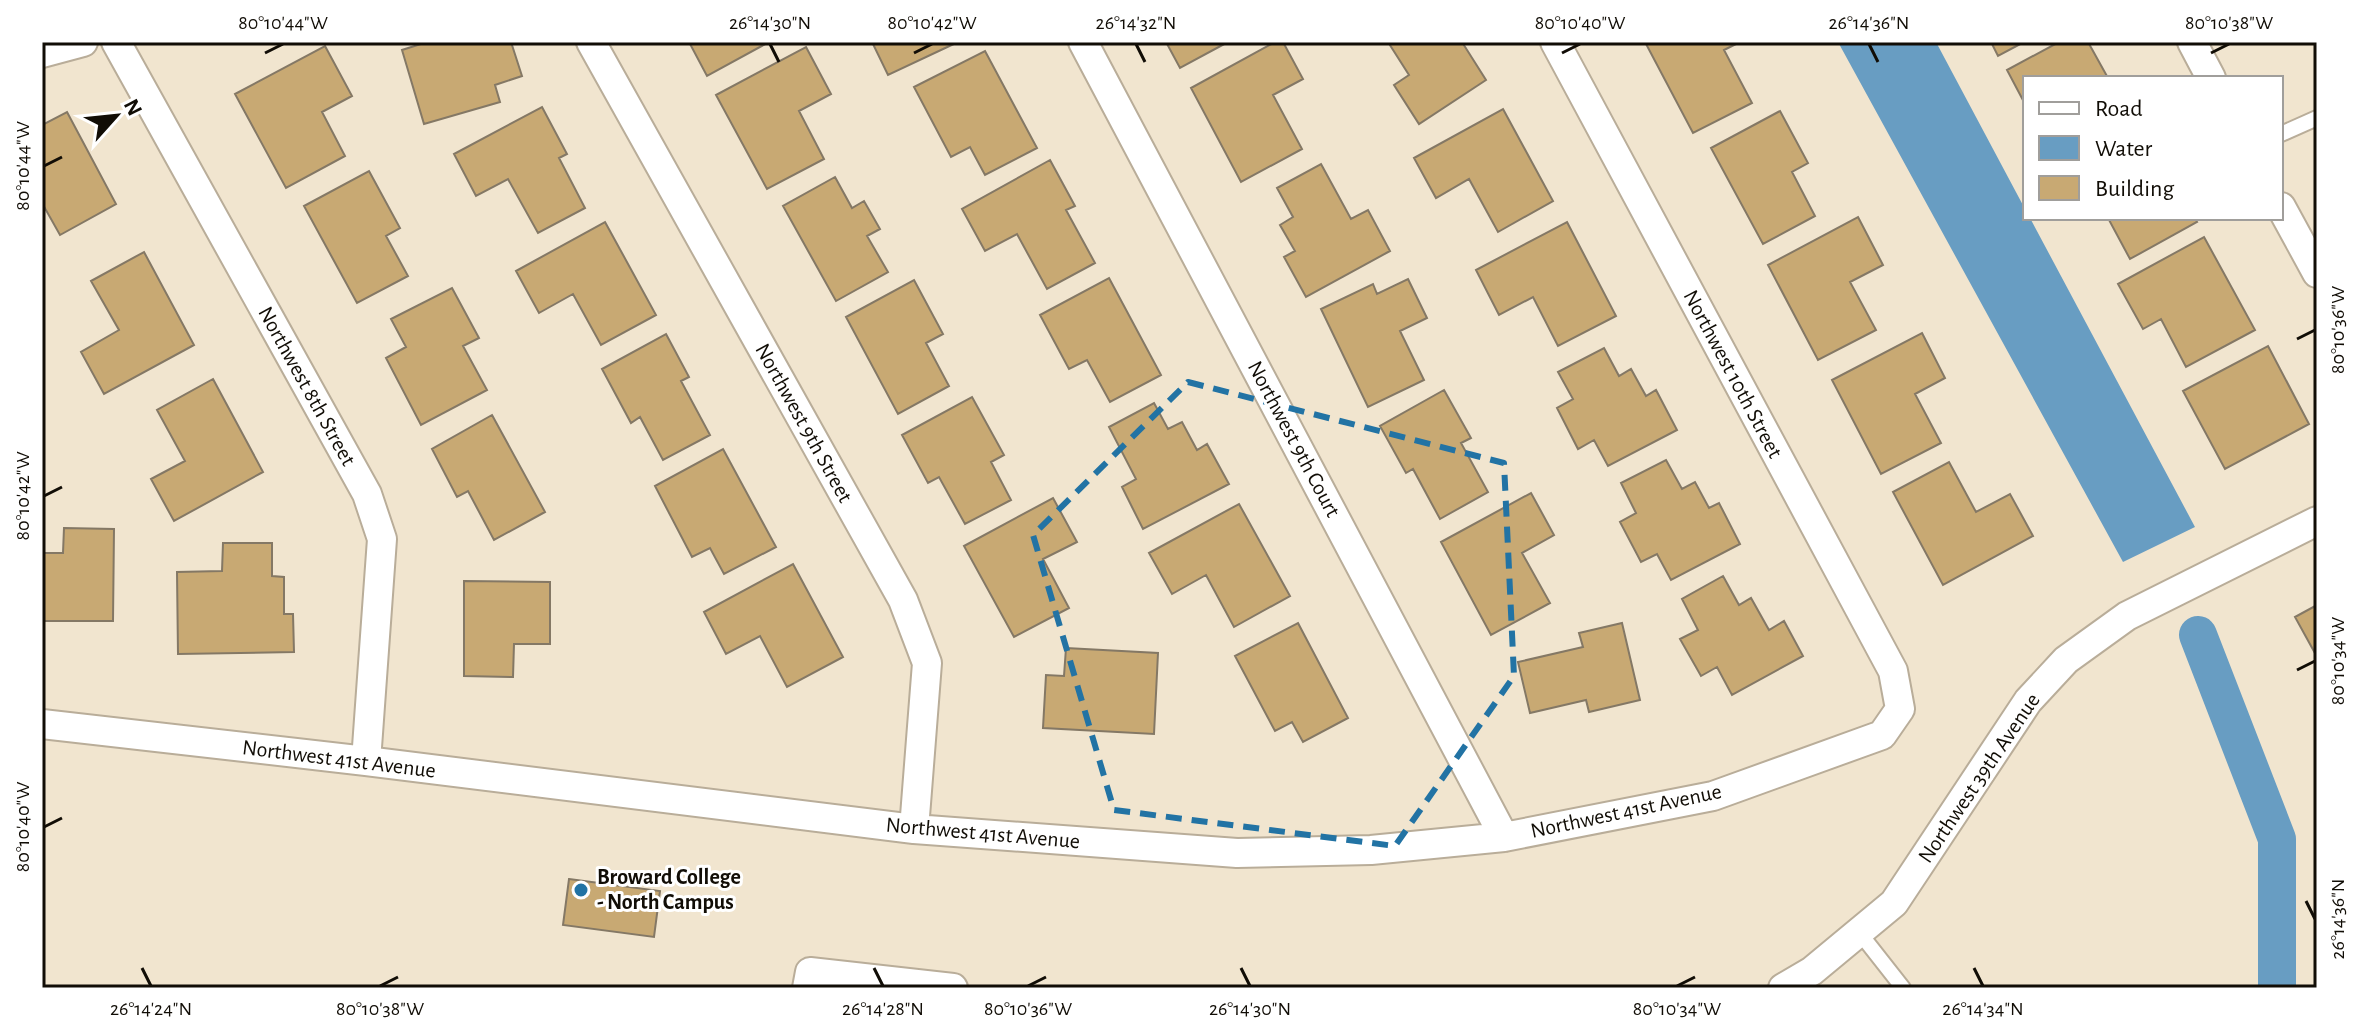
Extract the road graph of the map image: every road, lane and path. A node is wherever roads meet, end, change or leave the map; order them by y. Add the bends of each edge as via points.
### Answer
1 (83, 42) edge
2 (116, 42) edge
3 (591, 42) edge
4 (1083, 42) edge
5 (1555, 42) edge
6 (2192, 42) edge
7 (42, 53) edge
8 (2210, 76) edge
9 (2317, 118) edge
10 (2283, 133) edge
11 (2283, 211) edge
12 (2317, 273) edge
13 (2317, 521) edge
14 (1900, 709) joint
15 (42, 724) edge
16 (366, 761) junction
17 (914, 829) junction
18 (1504, 837) junction
19 (1859, 932) junction
20 (808, 980) edge
21 (953, 988) edge
22 (1783, 988) edge
23 (1903, 988) edge

1 - 7 street
2 - 16 street, Northwest 8th Street via 367,494 382,539
3 - 17 street, Northwest 9th Street via 903,600 927,663
4 - 18 street, Northwest 9th Court
5 - 14 street, Northwest 10th Street via 1893,671
6 - 8 street
9 - 10 lane
11 - 12 street
13 - 19 street, Northwest 39th Avenue via 2127,616 2066,660 2028,701 1894,903
14 - 18 street, Northwest 41st Avenue via 1882,735 1713,796
15 - 16 street, Northwest 41st Avenue
16 - 17 street, Northwest 41st Avenue
17 - 18 street, Northwest 41st Avenue via 1237,853 1371,850
19 - 22 street, Northwest 39th Avenue
19 - 23 lane
20 - 21 street

